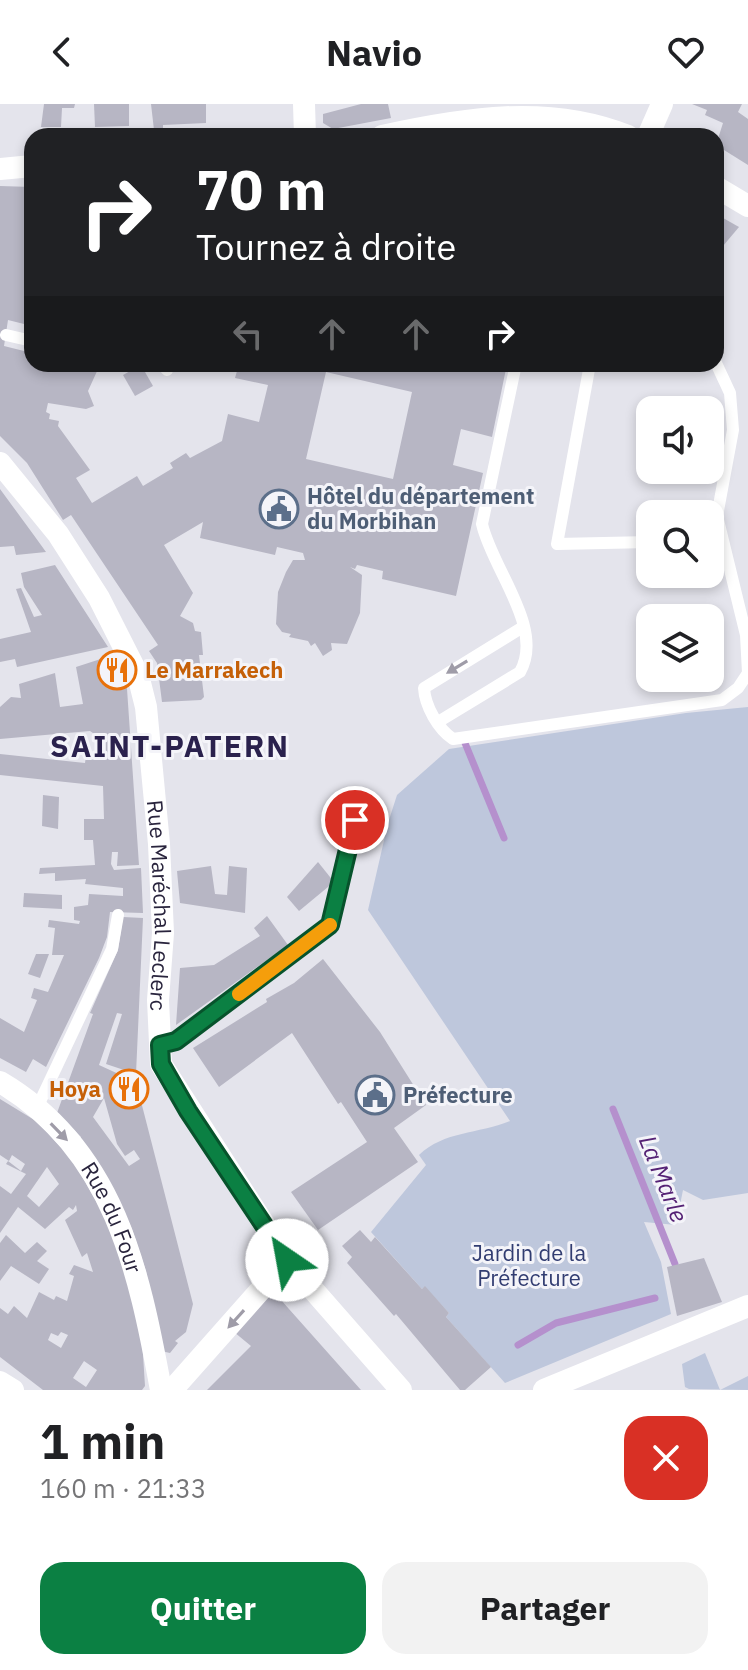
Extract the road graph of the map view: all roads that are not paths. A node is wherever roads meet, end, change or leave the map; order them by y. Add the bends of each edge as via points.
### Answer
1 (304, 104) edge
2 (662, 104) edge
3 (305, 128) edge
4 (445, 128) edge
5 (612, 128) edge
6 (652, 128) edge
7 (24, 167) edge
8 (0, 169) edge
9 (724, 192) edge
10 (748, 206) edge
11 (6, 335) dead end
12 (24, 339) edge
13 (514, 372) edge
14 (589, 372) edge
15 (720, 372) edge
16 (0, 463) edge
17 (720, 500) edge
18 (636, 542) edge
19 (724, 556) edge
20 (523, 627) junction
21 (438, 722) junction
22 (355, 820) dead end
23 (118, 915) dead end
24 (160, 1045) junction
25 (0, 1082) edge
26 (37, 1108) junction
27 (287, 1260) junction
28 (748, 1306) edge
29 (0, 1382) edge
30 (13, 1390) edge
31 (161, 1390) edge
32 (172, 1390) edge
33 (401, 1390) edge
34 (544, 1390) edge

1 - 3 street
2 - 6 street
4 - 5 street via 499,114 552,115
7 - 8 street
9 - 10 street
11 - 12 lane
13 - 20 lane via 482,524 487,549 516,601
14 - 18 lane via 557,544
15 - 17 lane via 730,393 733,430
16 - 24 street, Rue Maréchal Leclerc via 58,534 99,598 138,675 159,844
19 - 21 lane via 734,576 748,673 722,700 465,739 453,739
20 - 21 lane via 530,644 520,672
20 -> 21 lane via 424,688
22 - 24 lane via 330,925 176,1041
23 - 26 lane via 112,949
24 - 27 street, Rue Maréchal Leclerc via 161,1064 188,1111
25 - 26 street, Rue du Four
26 -> 31 street, Rue du Four via 100,1183 125,1233
27 -> 32 street
27 - 33 street, Rue Maréchal Leclerc
28 - 34 street
29 - 30 street

